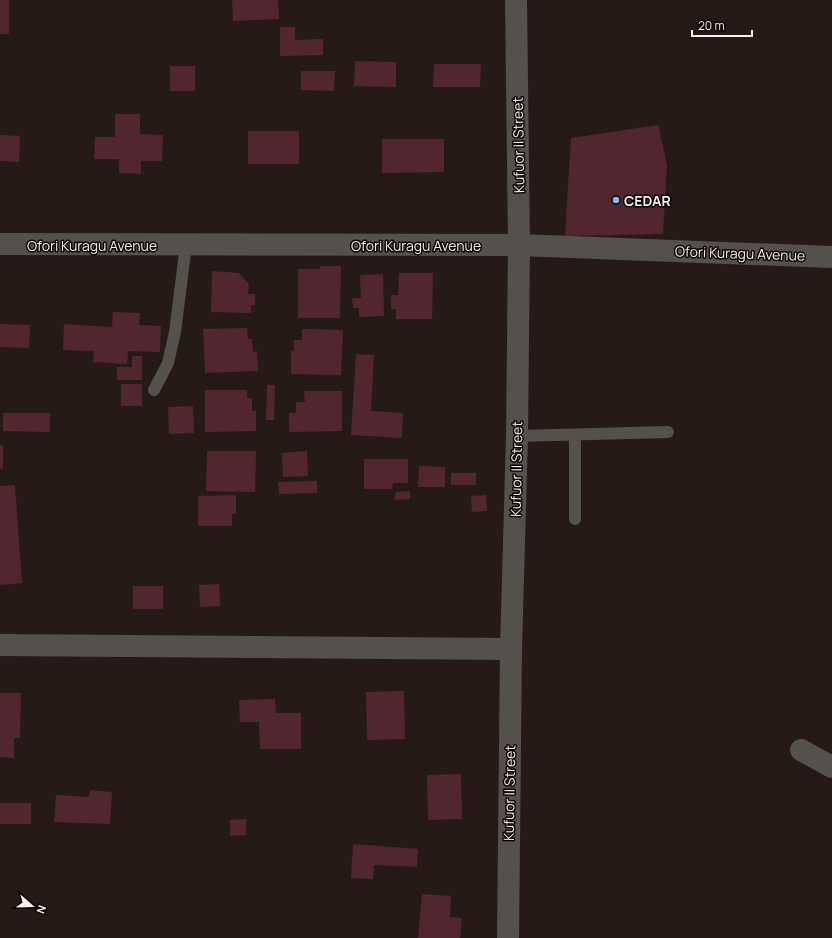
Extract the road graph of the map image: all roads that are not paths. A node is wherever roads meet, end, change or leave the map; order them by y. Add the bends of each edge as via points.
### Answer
1 (516, 0) edge
2 (0, 244) edge
3 (186, 244) junction
4 (519, 245) junction
5 (832, 257) edge
6 (154, 390) dead end
7 (668, 432) dead end
8 (576, 435) junction
9 (517, 436) junction
10 (575, 519) dead end
11 (0, 645) edge
12 (511, 649) junction
13 (801, 750) dead end
14 (832, 767) edge
15 (508, 938) edge

1 - 4 street, Kufuor II Street
2 - 3 street, Ofori Kuragu Avenue
3 - 4 street, Ofori Kuragu Avenue
3 - 6 lane via 175,332 168,363
4 - 5 street, Ofori Kuragu Avenue
4 - 9 street, Kufuor II Street
7 - 8 lane
8 - 9 lane
8 - 10 lane
9 - 12 street, Kufuor II Street
11 - 12 street
12 - 15 street, Kufuor II Street
13 - 14 street

